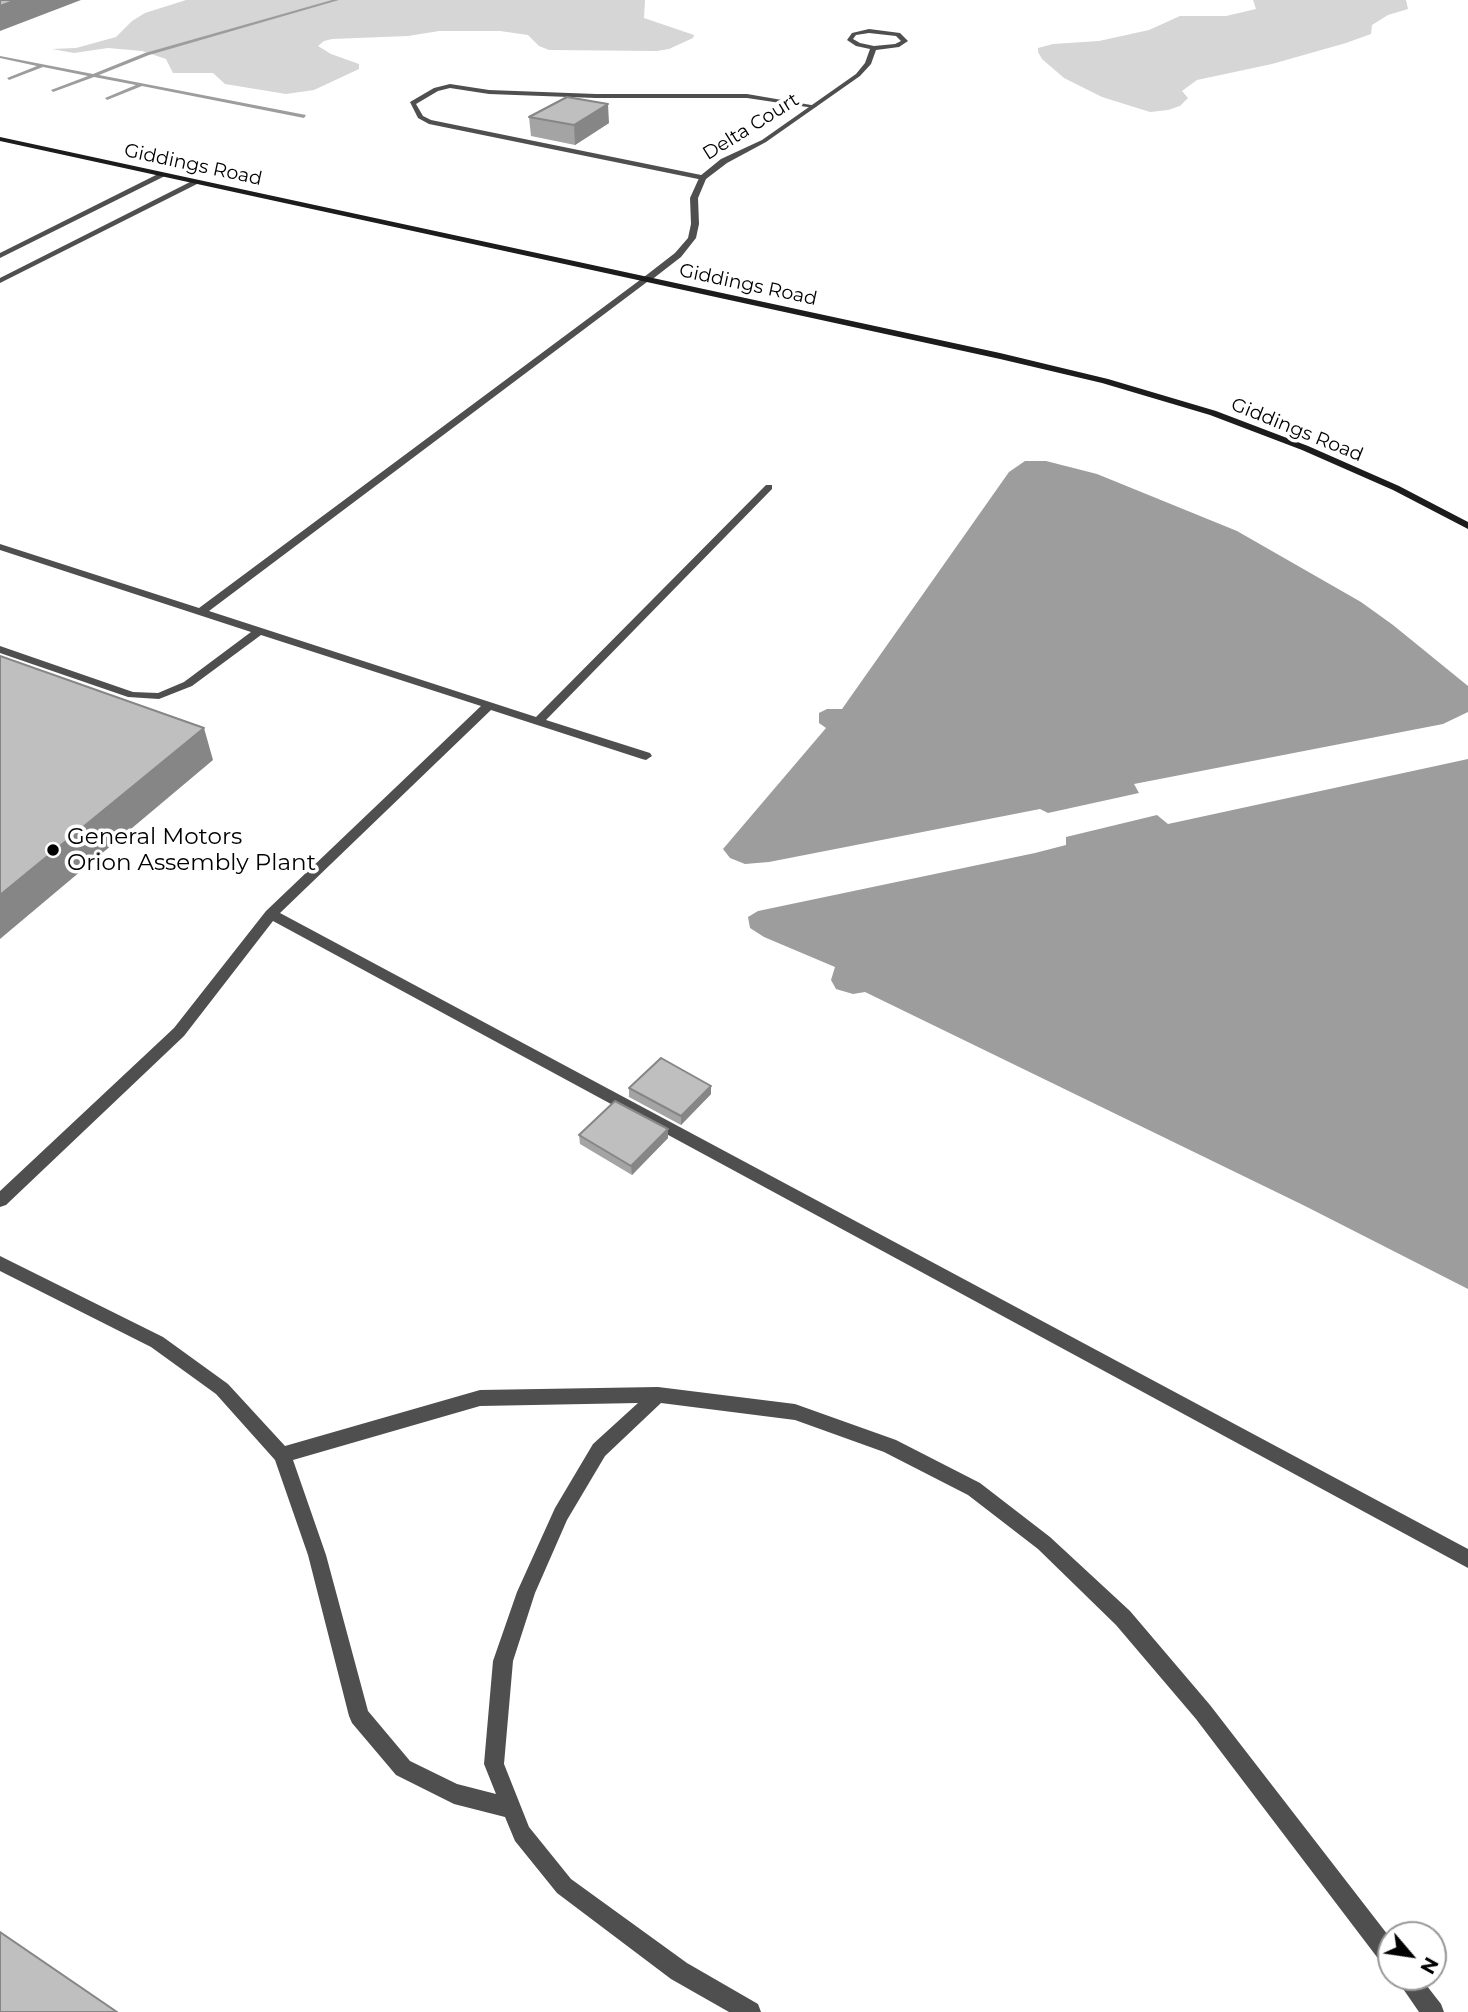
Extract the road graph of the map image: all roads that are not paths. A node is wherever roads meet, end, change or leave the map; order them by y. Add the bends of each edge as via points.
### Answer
1 (874, 48) junction
2 (814, 106) junction
3 (0, 139) edge
4 (163, 175) junction
5 (703, 178) junction
6 (197, 182) junction
7 (0, 256) edge
8 (647, 279) junction
9 (0, 281) edge
10 (769, 487) dead end
11 (1468, 526) edge
12 (0, 548) edge
13 (201, 612) junction
14 (259, 631) junction
15 (0, 649) edge
16 (489, 705) junction
17 (538, 721) junction
18 (646, 756) dead end
19 (271, 914) junction
20 (0, 1201) edge
21 (0, 1263) edge
22 (658, 1395) junction
23 (282, 1455) junction
24 (1468, 1559) edge
25 (513, 1809) junction
26 (1377, 1939) edge
27 (1417, 1991) edge
28 (750, 2012) edge
29 (1433, 2012) edge

1 - 1 street via 897,46 905,39 875,31 850,38 854,44
1 - 2 street, Delta Court via 864,69
2 - 5 street, Delta Court
2 - 5 street via 747,96 606,96 450,86 412,103 429,122
3 - 4 main road, Giddings Road
4 - 6 main road, Giddings Road
4 - 7 street
5 - 8 street, Delta Court via 694,198 692,239
6 - 8 main road, Giddings Road
6 - 9 street
8 - 11 main road, Giddings Road via 1164,398 1339,462
8 - 13 street, Delta Court
10 - 17 street
12 - 13 street
13 - 14 street
14 - 15 street via 188,684 159,696 132,695
14 - 16 street
16 - 17 street
16 - 19 street
17 - 18 street
19 - 20 street via 179,1032
19 - 24 street
21 - 23 street via 157,1342 222,1389
22 - 23 street via 480,1398
22 - 25 street via 600,1450 561,1514 526,1592 503,1661 494,1764
22 - 26 street via 795,1412 890,1447 974,1489 1044,1543 1123,1618 1203,1712
23 - 25 street via 317,1555 359,1716 403,1768 454,1794
25 - 28 street via 522,1833 564,1886 679,1971
27 - 29 street

